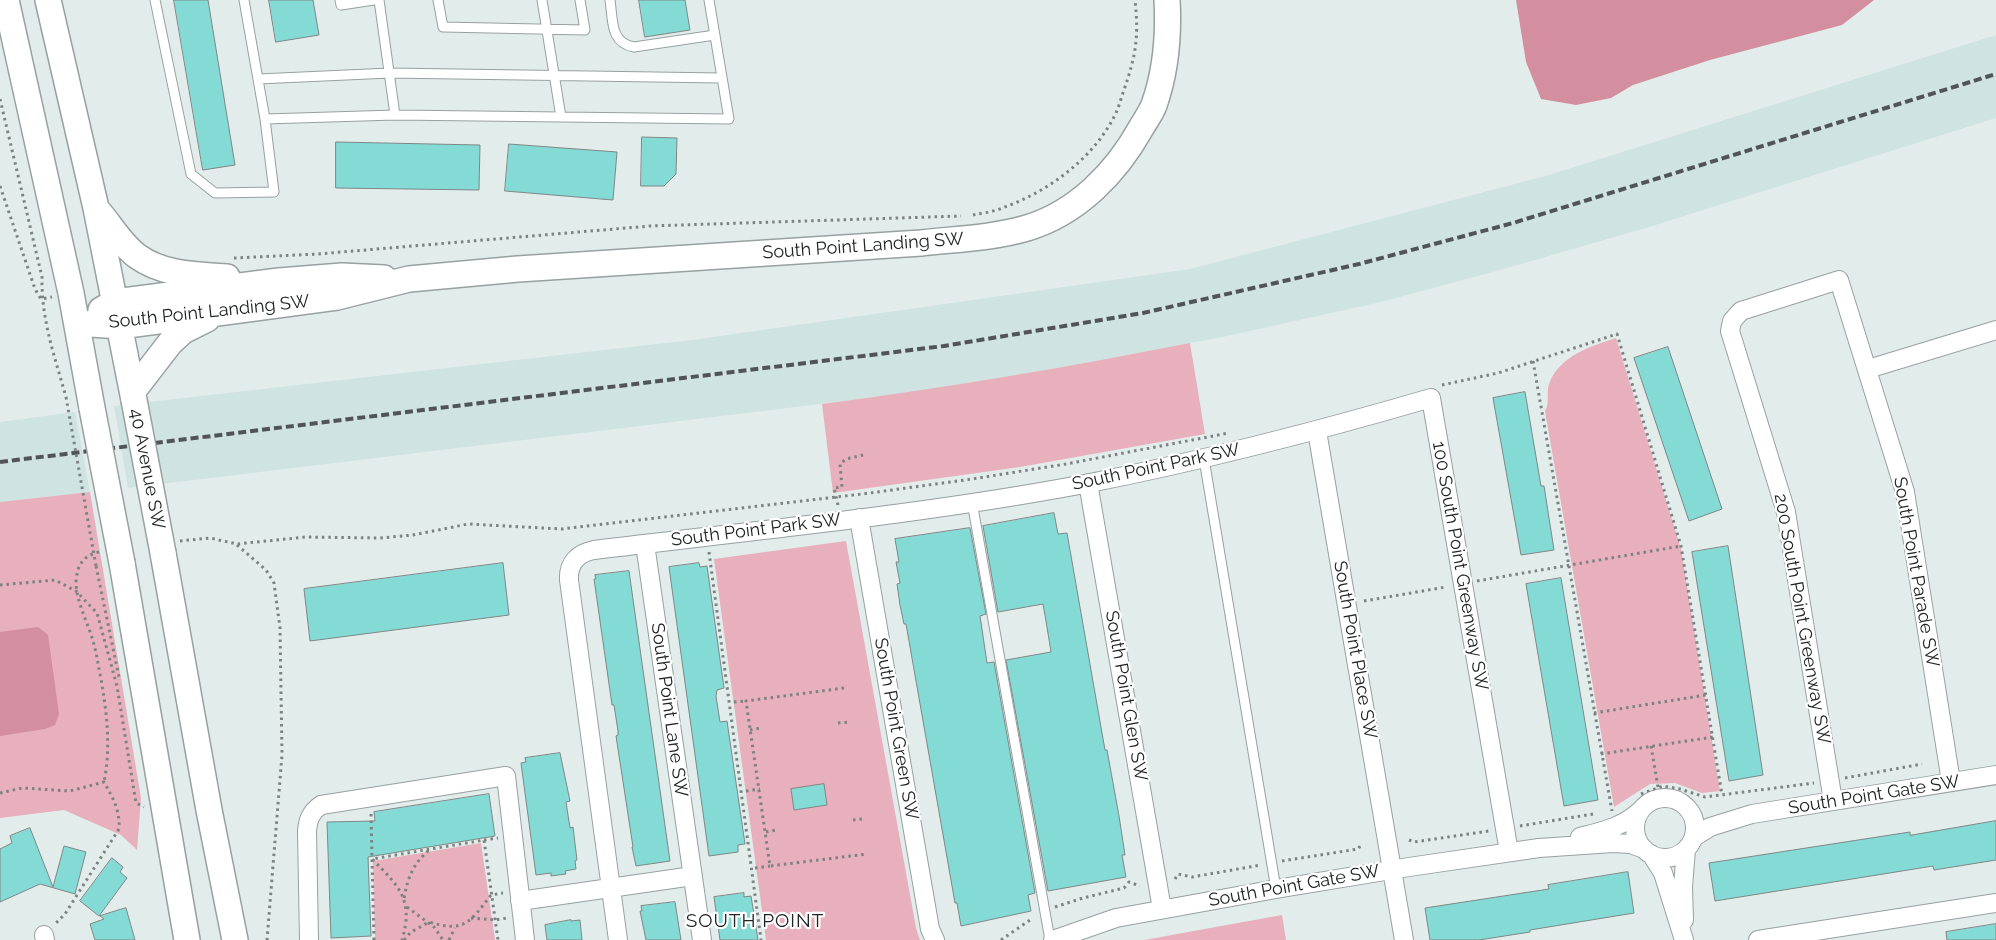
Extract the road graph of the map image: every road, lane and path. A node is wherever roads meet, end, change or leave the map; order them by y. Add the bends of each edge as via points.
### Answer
1 (6, 0) edge
2 (48, 0) edge
3 (155, 0) edge
4 (244, 0) edge
5 (340, 0) edge
6 (374, 0) edge
7 (379, 0) edge
8 (438, 0) edge
9 (542, 0) edge
10 (580, 0) edge
11 (610, 0) edge
12 (709, 0) edge
13 (1136, 0) edge
14 (1167, 0) edge
15 (547, 29) junction
16 (715, 35) junction
17 (390, 73) junction
18 (555, 76) junction
19 (721, 78) junction
20 (258, 79) junction
21 (0, 99) edge
22 (395, 115) junction
23 (560, 117) junction
24 (265, 119) junction
25 (0, 186) edge
26 (96, 208) junction
27 (963, 216) dead end
28 (972, 216) dead end
29 (233, 258) dead end
30 (409, 279) junction
31 (1839, 280) joint
32 (279, 281) junction
33 (71, 293) junction
34 (41, 299) junction
35 (118, 314) junction
36 (215, 314) junction
37 (77, 323) junction
38 (1996, 330) edge
39 (1617, 334) dead end
40 (1533, 361) dead end
41 (1868, 369) junction
42 (134, 396) junction
43 (1317, 431) junction
44 (1216, 436) dead end
45 (867, 454) dead end
46 (1204, 459) junction
47 (1088, 483) junction
48 (837, 497) junction
49 (972, 502) junction
50 (838, 504) dead end
51 (859, 518) junction
52 (237, 544) junction
53 (645, 544) junction
54 (1681, 546) junction
55 (170, 547) junction
56 (709, 552) dead end
57 (112, 557) junction
58 (96, 566) dead end
59 (1569, 566) junction
60 (1474, 582) dead end
61 (0, 585) edge
62 (1449, 586) dead end
63 (76, 592) junction
64 (1364, 602) dead end
65 (824, 686) dead end
66 (844, 688) dead end
67 (825, 691) junction
68 (1706, 695) junction
69 (746, 701) junction
70 (734, 702) dead end
71 (1594, 713) junction
72 (848, 722) dead end
73 (838, 723) dead end
74 (761, 728) dead end
75 (750, 730) junction
76 (1713, 737) junction
77 (1651, 746) junction
78 (1602, 754) junction
79 (1996, 775) edge
80 (104, 782) junction
81 (1951, 782) junction
82 (1658, 787) junction
83 (760, 789) junction
84 (746, 791) dead end
85 (0, 793) edge
86 (370, 797) junction
87 (1834, 801) junction
88 (1639, 803) junction
89 (146, 807) dead end
90 (1617, 809) dead end
91 (1688, 809) junction
92 (1752, 814) junction
93 (863, 819) dead end
94 (853, 820) dead end
95 (776, 830) dead end
96 (766, 832) junction
97 (1690, 843) junction
98 (1539, 848) junction
99 (430, 849) junction
100 (1509, 852) junction
101 (1648, 852) junction
102 (867, 854) dead end
103 (372, 859) junction
104 (770, 866) junction
105 (756, 868) dead end
106 (1393, 870) junction
107 (693, 876) junction
108 (1140, 886) dead end
109 (611, 888) junction
110 (1276, 889) junction
111 (491, 895) junction
112 (404, 899) junction
113 (520, 903) junction
114 (1996, 903) edge
115 (407, 907) junction
116 (1162, 909) junction
117 (1045, 911) junction
118 (471, 918) junction
119 (494, 920) junction
120 (429, 922) junction
121 (455, 928) junction
122 (44, 938) edge
123 (187, 940) edge
124 (235, 940) edge
125 (267, 940) edge
126 (309, 940) edge
127 (374, 940) edge
128 (403, 940) edge
129 (443, 940) edge
130 (450, 940) edge
131 (498, 940) edge
132 (525, 940) edge
133 (618, 940) edge
134 (702, 940) edge
135 (761, 940) edge
136 (935, 940) edge
137 (1001, 940) edge
138 (1052, 940) edge
139 (1404, 940) edge
140 (1684, 940) edge
141 (1758, 940) edge

1 - 33 main road
2 - 26 main road, 40 Avenue SW
3 - 24 lane via 191,174 215,193 274,192
4 - 20 lane
5 - 6 lane via 341,5
7 - 17 lane
8 - 15 lane via 443,27
9 - 15 lane
10 - 15 lane via 585,30
11 - 16 lane via 616,36 623,45 634,47
12 - 16 lane
13 - 28 path via 1139,28 1135,59 1115,115 1101,136 1079,162 1053,183 1002,208
14 - 30 main road, South Point Landing SW via 1164,67 1153,106 1128,152 1100,184 1068,210 1027,228 921,243
15 - 18 lane
16 - 19 lane
17 - 18 lane
17 - 20 lane
17 - 22 lane
18 - 19 lane
18 - 23 lane
19 - 23 lane via 729,119
20 - 24 lane
21 - 34 path via 38,258 42,278
22 - 23 lane
22 - 24 lane
25 - 34 path
26 - 32 main road via 136,256 162,269
26 - 35 main road, 40 Avenue SW
27 - 29 path via 650,226 318,254
30 - 32 main road, South Point Landing SW via 342,276
30 - 36 main road, South Point Landing SW via 337,297
31 - 41 street, South Point Parade SW
31 - 87 street, 200 South Point Greenway SW via 1741,310 1733,318 1730,330 1786,512
32 - 35 main road, South Point Landing SW
33 - 34 path
33 - 37 main road
34 - 58 path, bridge via 66,397
35 - 36 main road, South Point Landing SW
35 - 37 main road, South Point Landing SW
35 - 42 main road, 40 Avenue SW
36 - 42 main road via 183,331 170,343
37 - 57 main road, bridge
38 - 41 street
39 - 54 path
40 - 59 path
41 - 81 street, South Point Parade SW via 1905,492
42 - 55 main road, 40 Avenue SW, bridge
43 - 46 street, South Point Park SW
43 - 100 street, 100 South Point Greenway SW via 1431,398
43 - 106 street, South Point Place SW
44 - 48 path via 1066,464
45 - 48 path via 842,461 842,487 834,488
46 - 47 street, South Point Park SW
46 - 110 lane
47 - 49 street, South Point Park SW
47 - 116 street, South Point Glen SW
48 - 50 path
48 - 52 path via 562,529 468,524 380,538 306,537
49 - 51 street, South Point Park SW
49 - 117 lane
51 - 53 street, South Point Park SW
51 - 136 street, South Point Green SW via 930,929
52 - 55 path via 210,538
52 - 125 path via 266,570 274,583 280,628 282,754
53 - 107 street, South Point Lane SW
53 - 109 street, South Point Park SW via 583,553 574,561 569,575
54 - 59 path
54 - 68 path
55 - 124 main road, 40 Avenue SW via 209,810
56 - 135 path
57 - 63 path via 89,554 83,560 76,580
57 - 123 main road
59 - 60 path
59 - 71 path
61 - 63 path via 55,580
62 - 64 path
63 - 80 path via 95,647 106,707 109,737
63 - 89 path via 97,613 117,686 136,802
65 - 67 path
66 - 67 path
67 - 69 path
68 - 71 path
68 - 76 path
69 - 70 path
69 - 75 path
71 - 78 path
72 - 73 path
74 - 75 path
75 - 83 path
76 - 77 path
76 - 82 path via 1722,795 1705,797
77 - 78 path
77 - 82 path
78 - 90 path via 1612,811
79 - 81 street, South Point Gate SW
80 - 85 path via 70,791 22,788
80 - 122 path via 115,801 120,829 65,914
81 - 87 street, South Point Gate SW
82 - 88 path via 1646,791
83 - 84 path
83 - 96 path
86 - 103 path
86 - 113 street via 506,776
86 - 126 street via 321,805 313,810 307,821
87 - 92 street, South Point Gate SW
88 - 91 street via 1666,798 1680,802
88 - 98 street, South Point Gate SW via 1619,826
88 - 101 street via 1636,833
91 - 92 street, South Point Gate SW via 1703,816
91 - 97 street via 1695,823
92 - 97 street, South Point Gate SW via 1710,827
93 - 94 path
95 - 96 path
96 - 104 path
97 - 101 street via 1670,858 1659,858
97 - 140 street via 1683,887
98 - 100 street, South Point Gate SW
98 - 101 street, South Point Gate SW via 1613,843 1631,844
99 - 103 path
99 - 111 path via 484,840
99 - 112 path via 418,859 412,870
100 - 106 street, South Point Gate SW
101 - 140 street via 1663,873
102 - 104 path
103 - 112 path via 395,882
103 - 127 path
104 - 105 path
106 - 110 street, South Point Gate SW
106 - 139 street, South Point Place SW
107 - 109 street
107 - 134 street, South Point Lane SW
108 - 117 path via 1129,882 1124,888
109 - 113 street
109 - 133 street, South Point Park SW
110 - 116 street, South Point Gate SW
111 - 113 path
111 - 118 path
111 - 119 path
112 - 115 path
113 - 119 path
113 - 132 street
114 - 141 street
115 - 120 path
115 - 128 path
116 - 138 street, South Point Gate SW via 1116,918
117 - 137 path
117 - 138 lane
118 - 119 path
118 - 121 path
119 - 131 path
120 - 121 path
120 - 128 path
120 - 129 path
121 - 130 path

